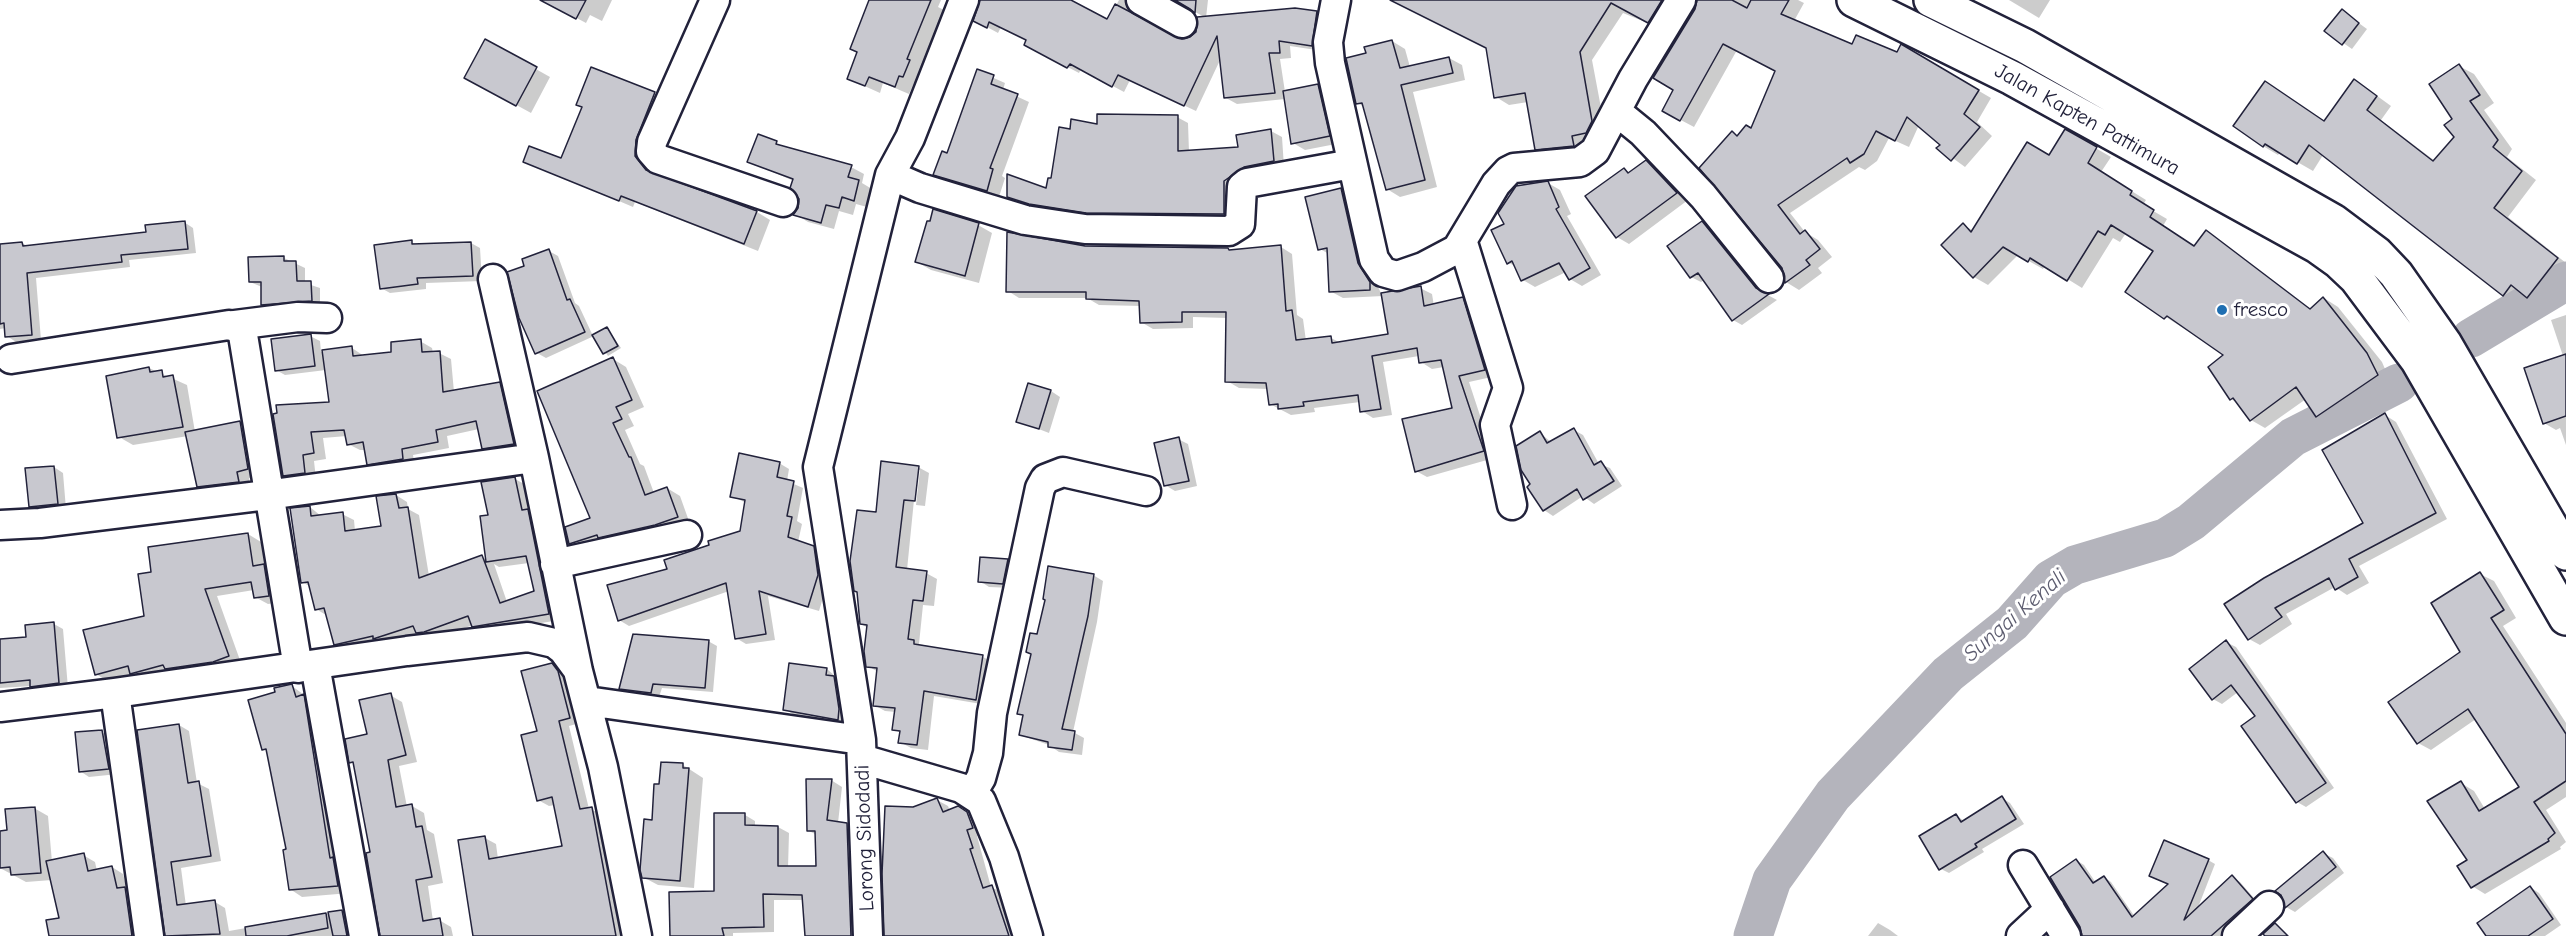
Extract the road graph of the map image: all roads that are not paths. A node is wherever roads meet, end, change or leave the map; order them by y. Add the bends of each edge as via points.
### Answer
1 (715, 0) edge
2 (964, 0) edge
3 (1141, 0) edge
4 (1336, 0) edge
5 (1681, 0) edge
6 (1854, 0) edge
7 (1931, 0) edge
8 (1182, 23) dead end
9 (2056, 64) junction
10 (2040, 94) junction
11 (1616, 111) junction
12 (1352, 164) junction
13 (890, 175) junction
14 (783, 202) dead end
15 (2325, 234) junction
16 (1463, 243) junction
17 (1769, 278) dead end
18 (493, 279) dead end
19 (327, 318) dead end
20 (235, 325) junction
21 (11, 359) dead end
22 (534, 458) junction
23 (2524, 480) junction
24 (1146, 490) dead end
25 (267, 495) junction
26 (2496, 497) junction
27 (1512, 505) dead end
28 (0, 525) edge
29 (687, 535) dead end
30 (2566, 553) edge
31 (555, 564) junction
32 (2566, 618) edge
33 (306, 666) junction
34 (578, 671) junction
35 (115, 693) junction
36 (587, 701) junction
37 (0, 707) edge
38 (861, 749) junction
39 (972, 793) junction
40 (2022, 865) dead end
41 (2269, 906) dead end
42 (2050, 909) junction
43 (149, 936) edge
44 (364, 936) edge
45 (637, 936) edge
46 (868, 936) edge
47 (1028, 936) edge
48 (2021, 936) edge
49 (2066, 936) edge
50 (2237, 936) edge

1 - 14 street via 651,151 658,159
2 - 13 street, Lorong Sidodadi via 910,138
3 - 8 street
4 - 12 street via 1329,52
5 - 11 street
6 - 10 main road, Jalan Kapten Pattimura
7 - 9 main road, Jalan Kapten Pattimura
9 - 10 main road
9 - 15 main road, Jalan Kapten Pattimura
10 - 15 main road, Jalan Kapten Pattimura
11 - 16 street via 1588,158 1508,171
11 - 17 street via 1643,133 1703,196
12 - 13 street via 1247,183 1242,188 1240,225 1229,231 1085,229 1025,220
12 - 16 street via 1374,259 1383,272 1407,274 1453,253
13 - 38 street, Lorong Sidodadi via 818,467
15 - 23 main road via 2356,236 2396,274 2445,344
15 - 26 main road via 2412,352
16 - 27 street via 1508,388 1496,425
18 - 22 street
19 - 20 street via 298,317
20 - 21 street
20 - 25 street via 244,334
22 - 25 street
22 - 31 street
23 - 26 main road
23 - 30 main road
24 - 39 street via 1063,472 1045,479 992,713 988,753
25 - 28 street via 39,524
25 - 33 street
26 - 32 main road
29 - 31 street
31 - 34 street
33 - 34 street via 538,637 563,650
33 - 35 street
33 - 44 street
34 - 36 street
35 - 37 street
35 - 43 street
36 - 38 street
36 - 45 street
38 - 39 street
38 - 46 street, Lorong Sidodadi
39 - 47 street via 989,815
40 - 42 street
41 - 50 street
42 - 48 street
42 - 49 street

